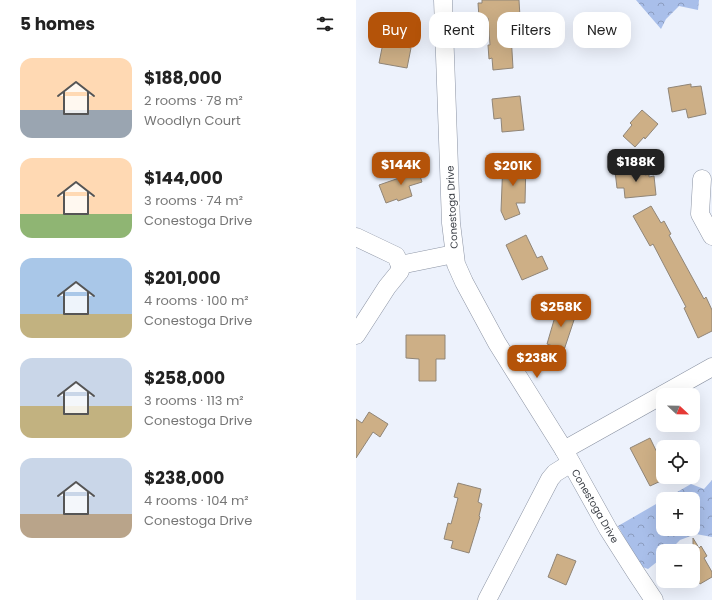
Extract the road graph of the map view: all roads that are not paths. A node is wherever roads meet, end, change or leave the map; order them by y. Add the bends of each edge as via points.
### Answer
1 (443, 0) edge
2 (702, 179) dead end
3 (712, 236) edge
4 (356, 237) edge
5 (454, 254) junction
6 (400, 265) junction
7 (356, 335) edge
8 (712, 368) edge
9 (567, 457) junction
10 (487, 600) edge
11 (654, 600) edge

1 - 5 street, Conestoga Drive
2 - 3 street via 700,214
4 - 6 street via 396,256
5 - 6 street
5 - 9 street, Conestoga Drive via 464,282 497,344
6 - 7 street via 400,271
8 - 9 street
9 - 10 street via 550,479
9 - 11 street, Conestoga Drive via 608,529

